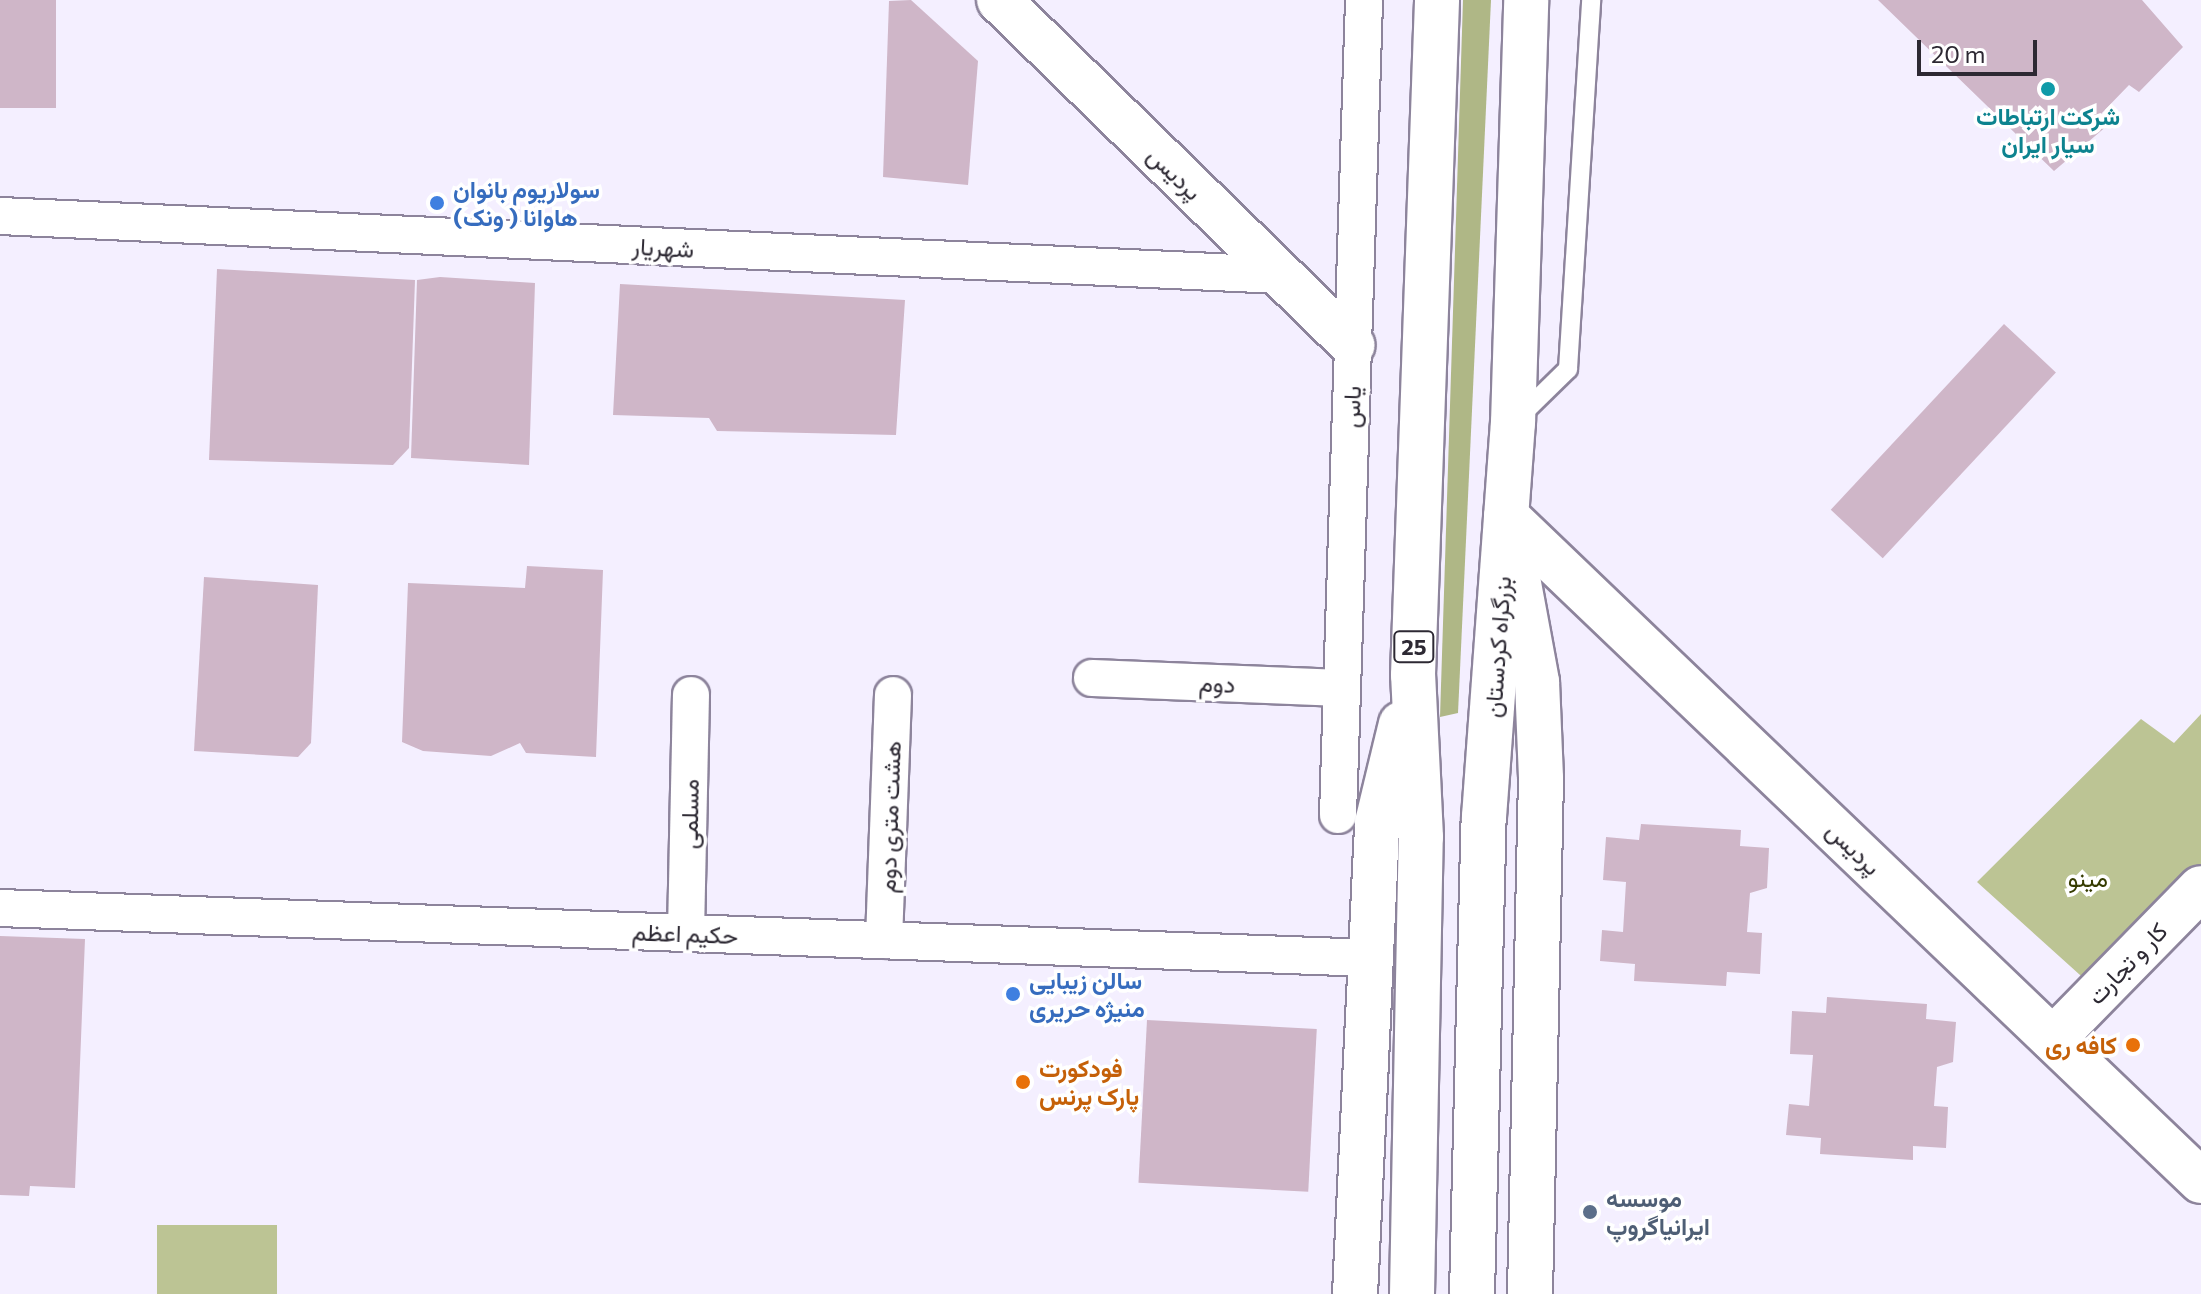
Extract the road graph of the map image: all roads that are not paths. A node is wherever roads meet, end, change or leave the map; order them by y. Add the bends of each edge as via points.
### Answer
1 (999, 0) edge
2 (1364, 0) edge
3 (1437, 0) edge
4 (1526, 0) edge
5 (1591, 0) edge
6 (0, 216) edge
7 (1279, 275) junction
8 (1353, 345) junction
9 (1513, 423) junction
10 (1506, 516) junction
11 (1413, 675) junction
12 (1092, 678) dead end
13 (1342, 688) junction
14 (691, 695) dead end
15 (893, 695) dead end
16 (1338, 815) dead end
17 (2201, 888) edge
18 (0, 908) edge
19 (686, 933) junction
20 (884, 940) junction
21 (1370, 958) junction
22 (2053, 1039) junction
23 (2201, 1181) edge
24 (1355, 1294) edge
25 (1412, 1294) edge
26 (1472, 1294) edge
27 (1530, 1294) edge

1 - 7 main road, پردیس
2 - 8 street, یاس
3 - 11 main road, 25
4 - 9 main road, بزرگراه کردستان
5 - 9 lane via 1568,369
6 - 7 street, شهریار
7 - 8 main road, پردیس
8 - 13 street, یاس
9 - 10 main road, بزرگراه کردستان
10 - 22 main road, پردیس
10 - 26 main road, بزرگراه کردستان via 1484,817
10 - 27 main road via 1537,682 1541,778
11 - 21 main road via 1377,823
11 - 25 main road, 25 via 1421,837
12 - 13 street, دوم
13 - 16 street, یاس
14 - 19 street, مسلمی
15 - 20 street, هشت متری دوم
17 - 22 main road, کار و تجارت
18 - 19 street, حکیم اعظم
19 - 20 street, حکیم اعظم
20 - 21 street, حکیم اعظم
21 - 24 main road
22 - 23 main road, پردیس

